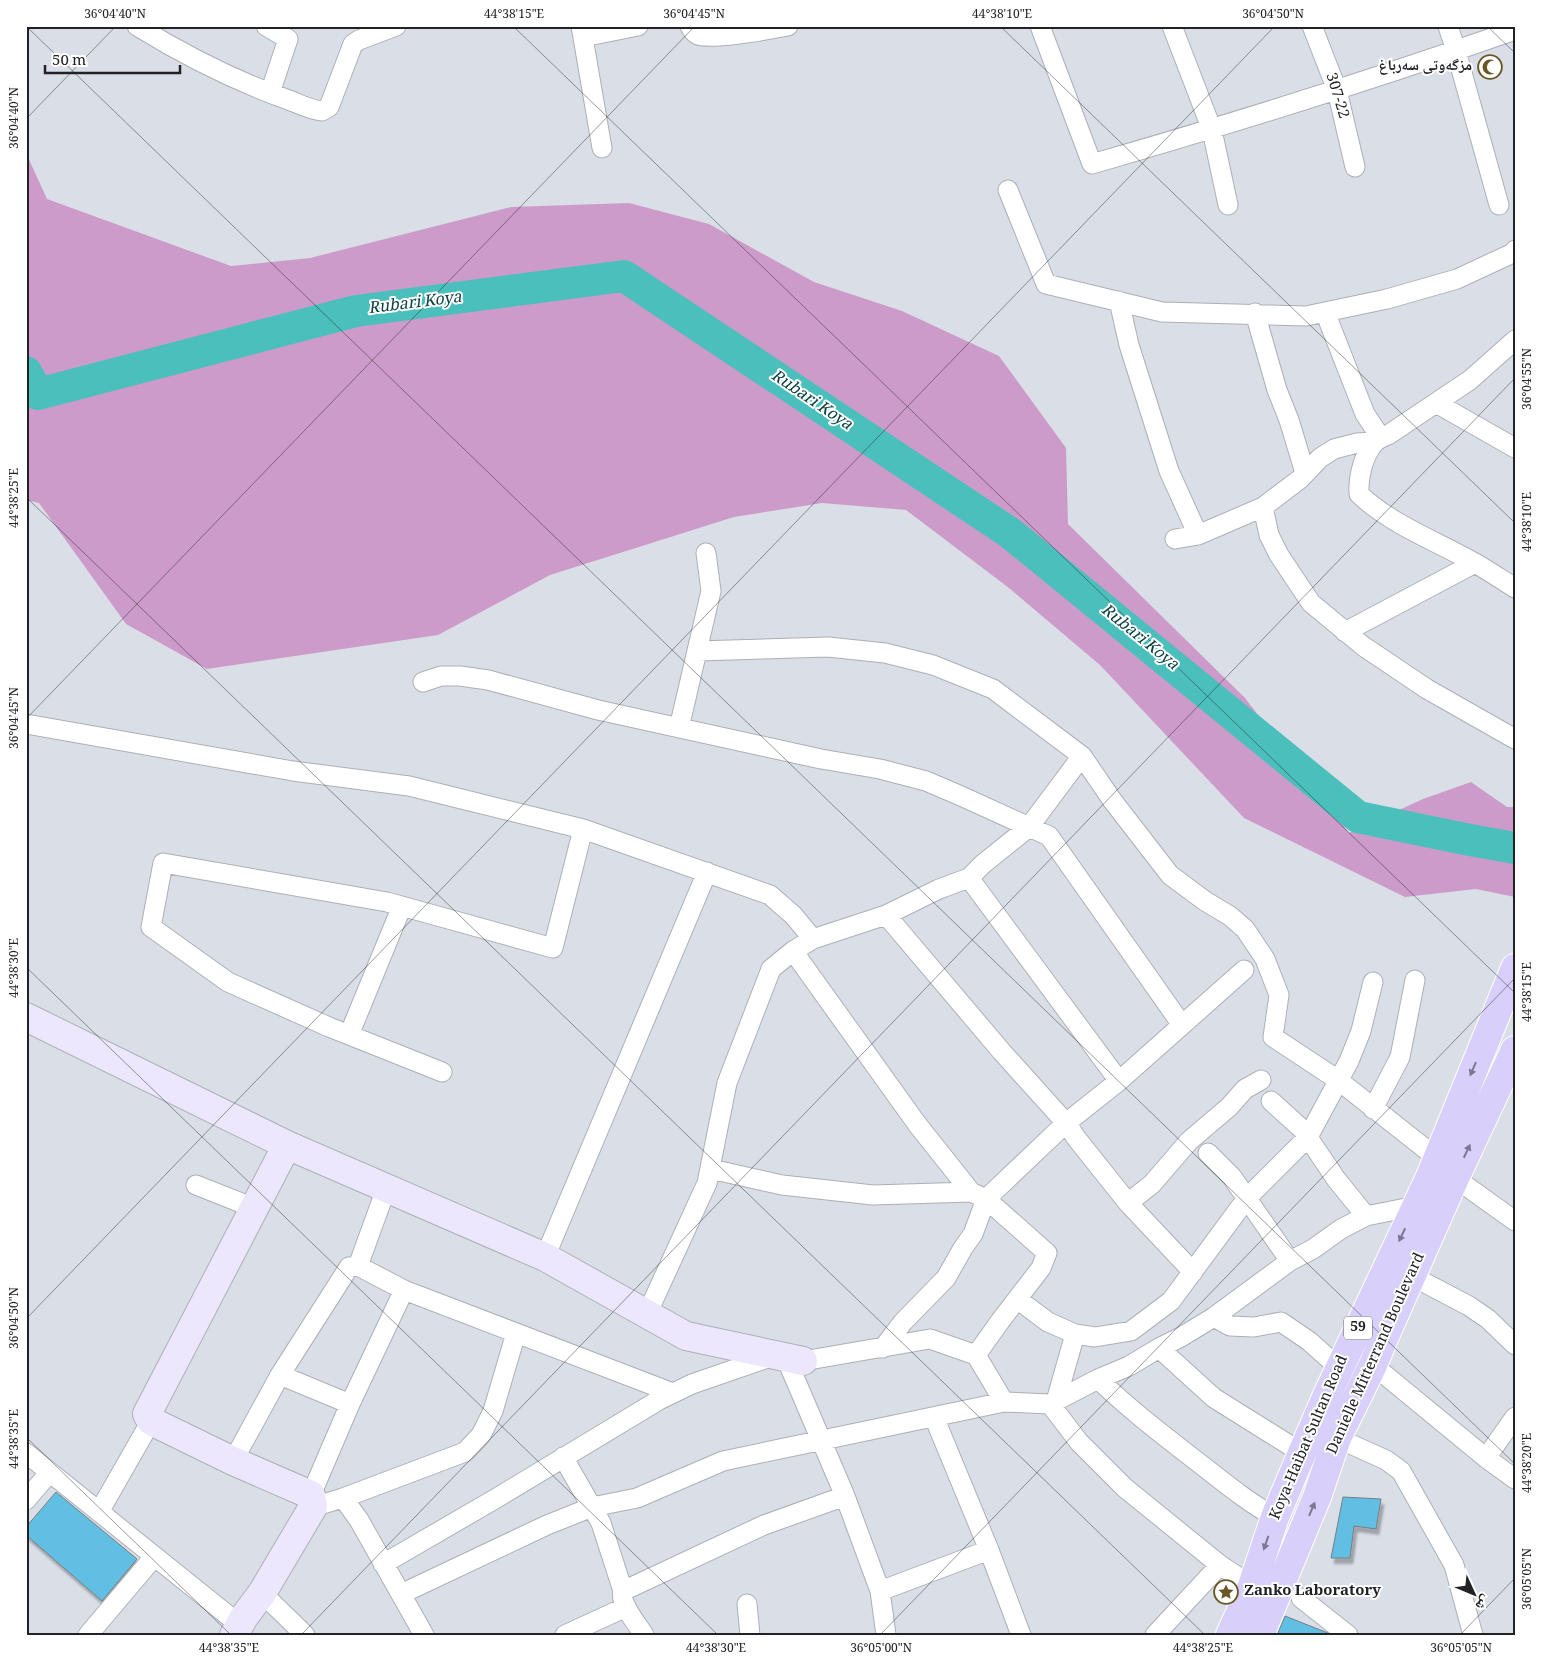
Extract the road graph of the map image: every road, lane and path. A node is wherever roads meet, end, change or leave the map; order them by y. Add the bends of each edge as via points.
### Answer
1 (137, 26) edge
2 (266, 26) edge
3 (396, 26) edge
4 (638, 26) edge
5 (690, 26) edge
6 (788, 26) edge
7 (1040, 26) edge
8 (1172, 26) edge
9 (1312, 26) edge
10 (1448, 26) edge
11 (1515, 30) edge
12 (582, 32) edge
13 (1456, 51) junction
14 (1337, 90) junction
15 (270, 93) junction
16 (1212, 130) junction
17 (602, 148) dead end
18 (1355, 167) dead end
19 (1008, 190) dead end
20 (1228, 205) dead end
21 (1499, 205) dead end
22 (1515, 250) edge
23 (1119, 301) junction
24 (1325, 312) junction
25 (1255, 314) junction
26 (1515, 340) edge
27 (1436, 403) junction
28 (1378, 440) junction
29 (1515, 448) edge
30 (1305, 474) junction
31 (1263, 507) junction
32 (1198, 535) junction
33 (1175, 538) dead end
34 (706, 553) dead end
35 (1475, 563) junction
36 (1515, 588) edge
37 (1345, 632) junction
38 (697, 651) junction
39 (423, 682) dead end
40 (26, 724) edge
41 (679, 728) junction
42 (1515, 740) edge
43 (1082, 756) junction
44 (1029, 827) junction
45 (583, 829) junction
46 (707, 872) junction
47 (969, 878) junction
48 (402, 906) junction
49 (886, 914) junction
50 (813, 939) junction
51 (793, 950) junction
52 (1515, 968) edge
53 (1244, 970) dead end
54 (1415, 980) dead end
55 (1373, 982) dead end
56 (26, 1017) edge
57 (1182, 1025) junction
58 (349, 1035) junction
59 (1515, 1050) edge
60 (442, 1072) dead end
61 (1261, 1080) dead end
62 (1338, 1080) junction
63 (1119, 1081) junction
64 (1271, 1101) dead end
65 (1374, 1109) junction
66 (1066, 1123) junction
67 (1308, 1137) junction
68 (287, 1146) junction
69 (1208, 1152) dead end
70 (1446, 1168) junction
71 (710, 1169) junction
72 (196, 1185) dead end
73 (386, 1189) junction
74 (978, 1196) junction
75 (1247, 1198) junction
76 (1128, 1203) junction
77 (1416, 1206) junction
78 (254, 1208) junction
79 (1366, 1216) junction
80 (1515, 1221) edge
81 (545, 1257) junction
82 (1290, 1261) junction
83 (358, 1266) junction
84 (1192, 1272) junction
85 (1412, 1276) junction
86 (404, 1290) junction
87 (1017, 1299) junction
88 (647, 1314) junction
89 (1214, 1317) junction
90 (516, 1333) junction
91 (1075, 1334) junction
92 (1515, 1345) edge
93 (883, 1348) junction
94 (1159, 1348) junction
95 (976, 1355) junction
96 (788, 1358) junction
97 (1373, 1365) junction
98 (1339, 1368) junction
99 (280, 1375) junction
100 (1098, 1379) junction
101 (673, 1393) junction
102 (1004, 1402) junction
103 (1053, 1403) junction
104 (350, 1404) junction
105 (934, 1417) junction
106 (1515, 1417) edge
107 (151, 1421) junction
108 (1338, 1438) junction
109 (822, 1440) junction
110 (26, 1453) edge
111 (1302, 1454) junction
112 (563, 1458) junction
113 (1486, 1458) junction
114 (233, 1461) junction
115 (50, 1472) junction
116 (1515, 1479) edge
117 (845, 1496) junction
118 (343, 1498) junction
119 (26, 1500) edge
120 (312, 1501) junction
121 (592, 1507) junction
122 (99, 1512) junction
123 (1275, 1517) junction
124 (989, 1550) junction
125 (154, 1557) junction
126 (383, 1564) junction
127 (1220, 1565) junction
128 (1252, 1586) junction
129 (880, 1591) junction
130 (262, 1593) junction
131 (401, 1594) junction
132 (1301, 1598) dead end
133 (624, 1599) junction
134 (747, 1604) dead end
135 (237, 1630) edge
136 (88, 1635) edge
137 (305, 1635) edge
138 (424, 1635) edge
139 (565, 1635) edge
140 (644, 1635) edge
141 (750, 1635) edge
142 (886, 1635) edge
143 (1021, 1635) edge
144 (1155, 1635) edge
145 (1230, 1635) edge
146 (1260, 1635) edge
147 (1348, 1635) edge
148 (1473, 1635) edge

1 - 15 street via 197,61
2 - 15 street via 288,39
3 - 15 street via 353,44 326,109 318,110
4 - 12 street
5 - 6 street via 701,36
7 - 16 street via 1092,164
8 - 16 street
9 - 14 street, 307-22
10 - 13 street
11 - 13 street
12 - 17 street
13 - 14 street
13 - 21 street
14 - 16 street
14 - 18 street, 307-22
16 - 20 street
19 - 23 street via 1046,284
22 - 24 street via 1457,279
23 - 25 street via 1162,312
23 - 32 street via 1128,344 1169,471
24 - 25 street via 1306,316
24 - 28 street
25 - 30 street via 1276,390
26 - 27 street via 1470,380
27 - 28 street
27 - 29 street
28 - 30 street via 1334,449
28 - 35 street via 1367,453 1358,483 1359,494 1370,505 1425,538
30 - 31 street
31 - 32 street
31 - 37 street via 1269,535 1279,556 1311,603
32 - 33 street
34 - 38 street via 711,591
35 - 36 street
35 - 37 street
37 - 42 street via 1427,689
38 - 41 street
38 - 43 street via 828,647 885,652 993,689
39 - 41 street via 441,676 488,680
40 - 45 street via 293,772 409,786
41 - 44 street via 926,781
43 - 44 street
43 - 62 street via 1170,875 1230,916 1244,929 1265,959 1280,995 1273,1037
44 - 47 street
44 - 57 street via 1049,836
45 - 46 street
45 - 48 street via 553,948
46 - 50 street via 770,895
46 - 81 street
47 - 49 street
47 - 63 street
48 - 58 street
48 - 58 street via 163,863 151,926 228,982
49 - 50 street
49 - 66 street
50 - 51 street
51 - 71 street via 771,969 727,1084
51 - 74 street via 917,1124
52 -> 70 main road, Koya-Haibat Sultan Road / 59
53 - 57 street
54 - 65 street via 1400,1057
55 - 62 street via 1361,1030
56 - 68 street
57 - 63 street
58 - 60 street
70 -> 59 main road, Danielle Mitterrand Boulevard / 59
61 - 76 street via 1245,1089 1189,1141 1152,1184
62 - 65 street
62 - 67 street
63 - 66 street
64 - 67 street
65 - 70 street
66 - 74 street
66 - 76 street
67 - 75 street
67 - 79 street
68 - 73 street
68 - 78 street
69 - 75 street
70 - 77 main road, Koya-Haibat Sultan Road / 59
70 - 80 street
70 - 85 main road, Danielle Mitterrand Boulevard / 59
71 - 74 street via 782,1185 873,1195
71 - 88 street via 707,1184
72 - 78 street
73 - 81 street
73 - 83 street
74 - 87 street via 1046,1253 1041,1268
74 - 93 street via 972,1234 946,1278 903,1322
75 - 82 street
75 - 84 street
76 - 84 street
77 - 79 street
77 -> 98 main road, Koya-Haibat Sultan Road / 59
78 - 107 street via 147,1414
79 - 82 street
81 - 88 street
82 - 89 street
83 - 86 street
83 - 99 street via 349,1267
84 - 91 street via 1171,1301 1131,1331 1095,1337
85 - 92 street via 1469,1306
85 - 97 main road, Danielle Mitterrand Boulevard / 59
86 - 90 street
86 - 104 street
87 - 91 street via 1048,1322
87 - 95 street
88 - 96 street via 686,1336
89 - 94 street
89 - 98 street via 1230,1326 1254,1327 1281,1322 1309,1341
90 - 101 street
90 - 118 street via 493,1411 481,1435 465,1452
91 - 103 street
93 - 95 street via 930,1339
93 - 96 street
94 - 100 street
94 - 111 street via 1214,1398
95 - 102 street
96 - 101 street via 692,1384
96 - 109 street
97 - 108 main road, Danielle Mitterrand Boulevard / 59
97 - 113 street
98 - 111 main road, Koya-Haibat Sultan Road / 59
99 - 104 street
99 - 114 street
100 - 103 street
100 - 123 street via 1177,1446
101 - 112 street
102 - 103 street
102 - 105 street
103 - 127 street via 1079,1442 1125,1488
104 - 120 street
105 - 109 street
105 - 124 street
106 - 113 street
107 - 114 street
107 - 122 street
146 -> 108 main road, Danielle Mitterrand Boulevard / 59
108 - 148 street via 1386,1460 1401,1471 1454,1565
109 - 117 street
109 - 121 street via 723,1461 637,1498
110 - 115 street
111 - 123 main road, Koya-Haibat Sultan Road / 59
112 - 121 street
112 - 126 street
113 - 116 street
114 - 120 street
115 - 119 street
115 - 122 street
117 - 129 street
117 - 133 street via 764,1525
118 - 120 street
118 - 126 street
120 - 130 street
121 - 131 street
121 - 133 street via 601,1523
122 - 125 street
123 -> 128 main road, Koya-Haibat Sultan Road / 59
124 - 129 street
124 - 143 street
125 - 135 street
125 - 136 street
126 - 131 street
127 - 128 street
127 - 144 street
128 - 145 main road, Koya-Haibat Sultan Road / 59
129 - 142 street
130 - 135 street
130 - 137 street
131 - 138 street
132 - 147 street
133 - 139 street
133 - 140 street
134 - 141 street

